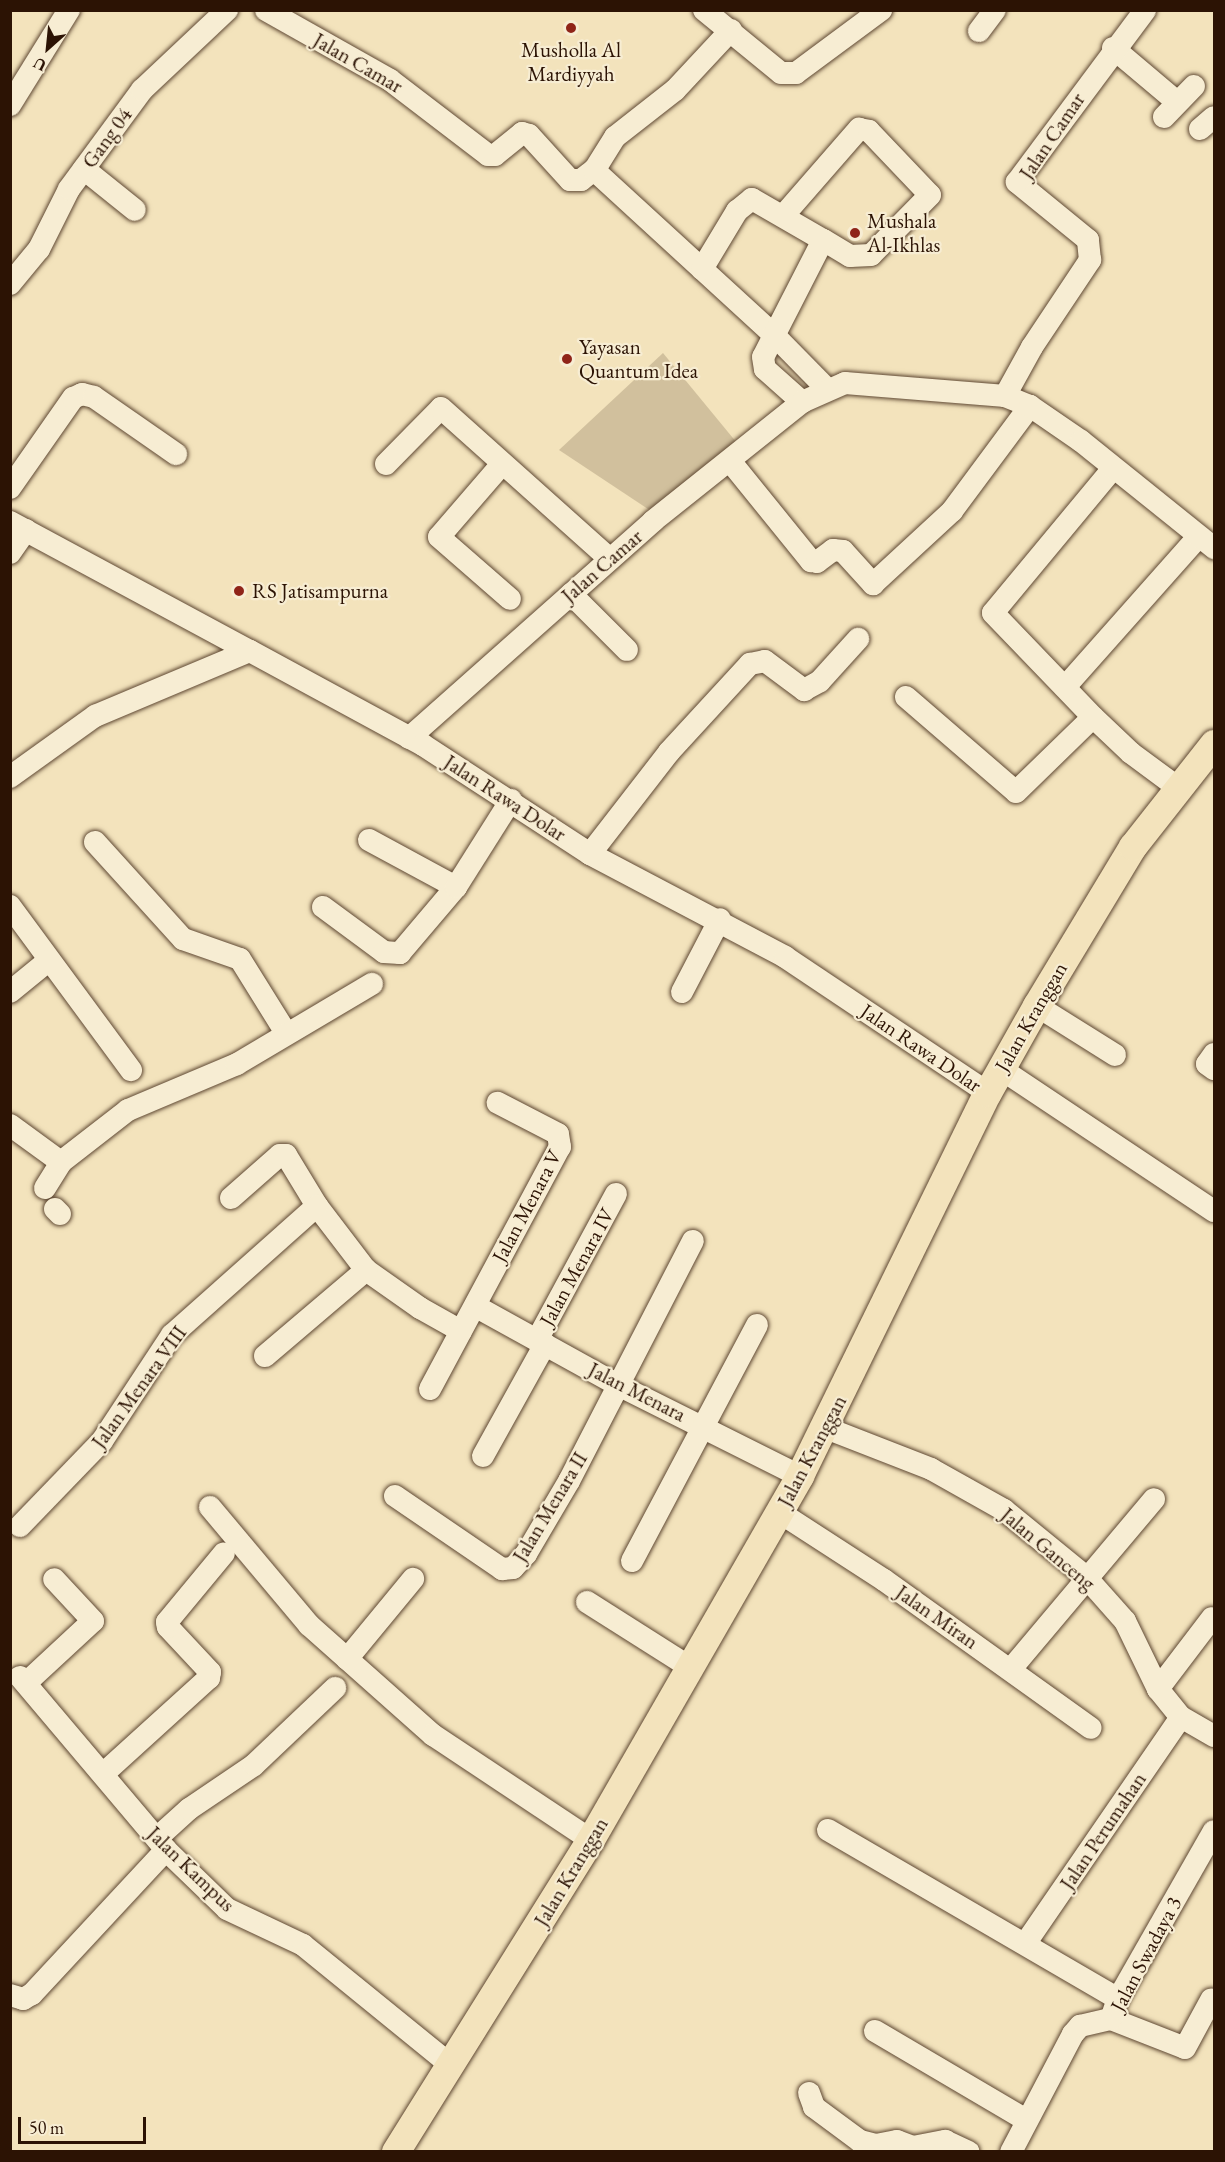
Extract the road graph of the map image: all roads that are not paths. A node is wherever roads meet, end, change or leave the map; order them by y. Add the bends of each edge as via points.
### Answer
1 (69, 10) edge
2 (226, 10) edge
3 (266, 10) edge
4 (705, 10) edge
5 (881, 10) edge
6 (995, 10) edge
7 (1139, 13) edge
8 (731, 30) junction
9 (979, 31) dead end
10 (1113, 48) junction
11 (1194, 86) dead end
12 (14, 92) edge
13 (84, 169) junction
14 (594, 170) junction
15 (135, 210) dead end
16 (783, 216) junction
17 (823, 240) junction
18 (702, 269) junction
19 (10, 284) edge
20 (774, 335) junction
21 (826, 388) junction
22 (1005, 396) junction
23 (802, 402) junction
24 (1030, 406) junction
25 (176, 454) dead end
26 (730, 461) junction
27 (386, 464) dead end
28 (502, 464) junction
29 (1110, 472) dead end
30 (10, 488) edge
31 (18, 526) edge
32 (1204, 546) edge
33 (10, 553) edge
34 (609, 558) junction
35 (571, 594) junction
36 (510, 599) dead end
37 (858, 639) dead end
38 (627, 650) dead end
39 (250, 651) junction
40 (1065, 687) junction
41 (906, 697) dead end
42 (1093, 717) junction
43 (409, 738) junction
44 (1215, 744) edge
45 (10, 777) edge
46 (1177, 787) junction
47 (511, 800) junction
48 (369, 840) dead end
49 (95, 842) dead end
50 (590, 854) junction
51 (456, 887) junction
52 (10, 906) edge
53 (323, 908) dead end
54 (720, 920) junction
55 (48, 961) junction
56 (372, 984) dead end
57 (10, 992) edge
58 (682, 992) dead end
59 (1037, 1006) junction
60 (286, 1033) junction
61 (1215, 1054) edge
62 (1115, 1055) dead end
63 (1215, 1069) edge
64 (132, 1070) dead end
65 (994, 1081) junction
66 (498, 1103) dead end
67 (10, 1125) edge
68 (61, 1162) junction
69 (45, 1188) dead end
70 (616, 1194) dead end
71 (231, 1198) dead end
72 (316, 1206) junction
73 (1215, 1211) edge
74 (693, 1241) dead end
75 (366, 1270) junction
76 (475, 1306) junction
77 (757, 1325) dead end
78 (461, 1331) junction
79 (541, 1342) junction
80 (265, 1356) dead end
81 (618, 1385) junction
82 (430, 1389) dead end
83 (706, 1427) junction
84 (826, 1428) junction
85 (483, 1456) dead end
86 (800, 1476) junction
87 (395, 1497) dead end
88 (1154, 1499) dead end
89 (210, 1507) dead end
90 (779, 1512) junction
91 (20, 1526) dead end
92 (224, 1554) dead end
93 (632, 1561) dead end
94 (1085, 1576) junction
95 (413, 1579) dead end
96 (54, 1580) dead end
97 (587, 1602) dead end
98 (1212, 1618) dead end
99 (347, 1659) junction
100 (691, 1668) junction
101 (1011, 1669) junction
102 (335, 1688) dead end
103 (1158, 1689) junction
104 (1181, 1717) junction
105 (1092, 1728) dead end
106 (1215, 1736) edge
107 (103, 1774) junction
108 (828, 1830) dead end
109 (1215, 1831) edge
110 (591, 1840) junction
111 (162, 1844) junction
112 (1025, 1944) junction
113 (10, 1995) edge
114 (1211, 2000) dead end
115 (1115, 2009) junction
116 (875, 2031) dead end
117 (452, 2066) junction
118 (808, 2093) dead end
119 (1026, 2120) junction
120 (396, 2151) edge
121 (969, 2151) edge
122 (1011, 2151) edge

1 - 12 street
2 - 13 street, Gang 04 via 142,90
3 - 14 street, Jalan Camar via 390,80 488,155 495,155 522,133 529,135 570,180 581,180
4 - 8 street
5 - 8 street via 796,73 781,73
6 - 9 street
7 - 10 street, Jalan Camar
8 - 14 street via 675,90 615,136
10 - 11 street via 1170,110
10 - 22 street, Jalan Camar via 1017,182 1088,240 1090,260 1032,347
13 - 15 street
13 - 19 street, Gang 04 via 39,249
14 - 18 street
16 - 17 street
16 - 17 street via 859,129 869,131 930,195 871,255 850,256
16 - 18 street via 752,199 743,202
17 - 20 street
18 - 20 street
20 - 21 street
20 - 23 street via 763,357 765,369
21 - 22 street, Jalan Camar via 868,382
21 - 23 street, Jalan Camar
22 - 24 street, Jalan Camar
23 - 26 street, Jalan Camar
24 - 26 street via 952,511 873,584 843,551 833,550 811,561
24 - 32 street, Jalan Camar via 1081,441
25 - 30 street via 94,397 82,394 73,398
26 - 34 street, Jalan Camar via 646,515
27 - 28 street via 441,408
28 - 34 street
28 - 36 street via 439,537
29 - 40 street via 993,613
31 - 33 street
31 - 39 street, Jalan Rawa Dolar
32 - 40 street
34 - 35 street, Jalan Camar
35 - 38 street
35 - 43 street, Jalan Camar
37 - 50 street via 820,681 804,690 765,661 750,664 669,752
39 - 43 street, Jalan Rawa Dolar
39 - 45 street via 95,716
40 - 42 street
41 - 42 street via 1016,792
42 - 46 street via 1131,753
43 - 47 street, Jalan Rawa Dolar
44 - 46 main road, Jalan Kranggan
46 - 59 main road, Jalan Kranggan via 1133,847
47 - 50 street, Jalan Rawa Dolar
47 - 51 street
48 - 51 street
49 - 60 street via 183,939 240,959
50 - 54 street, Jalan Rawa Dolar
51 - 53 street via 409,947 392,955
52 - 55 street
54 - 58 street
54 - 65 street, Jalan Rawa Dolar
55 - 57 street
55 - 64 street
56 - 60 street
59 - 62 street
59 - 65 main road, Jalan Kranggan
60 - 68 street via 237,1064 128,1110
61 - 63 street via 1207,1064
65 - 73 street, Jalan Rawa Dolar
65 - 84 main road, Jalan Kranggan
66 - 76 street, Jalan Menara V via 561,1139 557,1155
67 - 68 street
68 - 69 street
70 - 79 street, Jalan Menara IV
71 - 72 street via 283,1155
72 - 75 street
72 - 91 street, Jalan Menara VIII via 172,1335 102,1441
74 - 81 street
75 - 78 street
75 - 80 street
76 - 78 street
76 - 79 street, Jalan Menara
77 - 83 street
78 - 82 street
79 - 81 street, Jalan Menara
79 - 85 street, Jalan Menara IV
81 - 83 street, Jalan Menara
81 - 87 street, Jalan Menara II via 548,1518 526,1554 510,1570 489,1561
83 - 86 street, Jalan Menara
83 - 93 street
84 - 86 main road, Jalan Kranggan
84 - 94 street, Jalan Ganceng via 932,1469 1004,1510
86 - 90 main road, Jalan Kranggan
88 - 94 street
89 - 99 street via 301,1616
90 - 100 main road, Jalan Kranggan
90 - 101 street, Jalan Miran
92 - 107 street via 167,1622 210,1672 209,1678
94 - 101 street
94 - 103 street, Jalan Ganceng via 1125,1621
95 - 99 street
96 - 107 street, Jalan Kampus via 93,1621 23,1680
97 - 100 street
98 - 103 street
99 - 110 street via 433,1735
100 - 110 main road, Jalan Kranggan
101 - 105 street, Jalan Miran
102 - 111 street via 254,1765 189,1809
103 - 104 street, Jalan Ganceng
104 - 106 street, Jalan Ganceng
104 - 112 street, Jalan Perumahan
107 - 111 street, Jalan Kampus
108 - 112 street
109 - 115 street, Jalan Swadaya 3
110 - 117 main road, Jalan Kranggan
111 - 113 street via 32,1994 23,1999
111 - 117 street, Jalan Kampus via 227,1909 303,1945
112 - 115 street
114 - 115 street via 1185,2048
115 - 119 street, Jalan Swadaya 3 via 1080,2026 1073,2034
116 - 119 street
117 - 120 main road, Jalan Kranggan
118 - 121 street via 814,2107 860,2141 876,2145 897,2141 913,2147 945,2141
119 - 122 street, Jalan Swadaya 3

